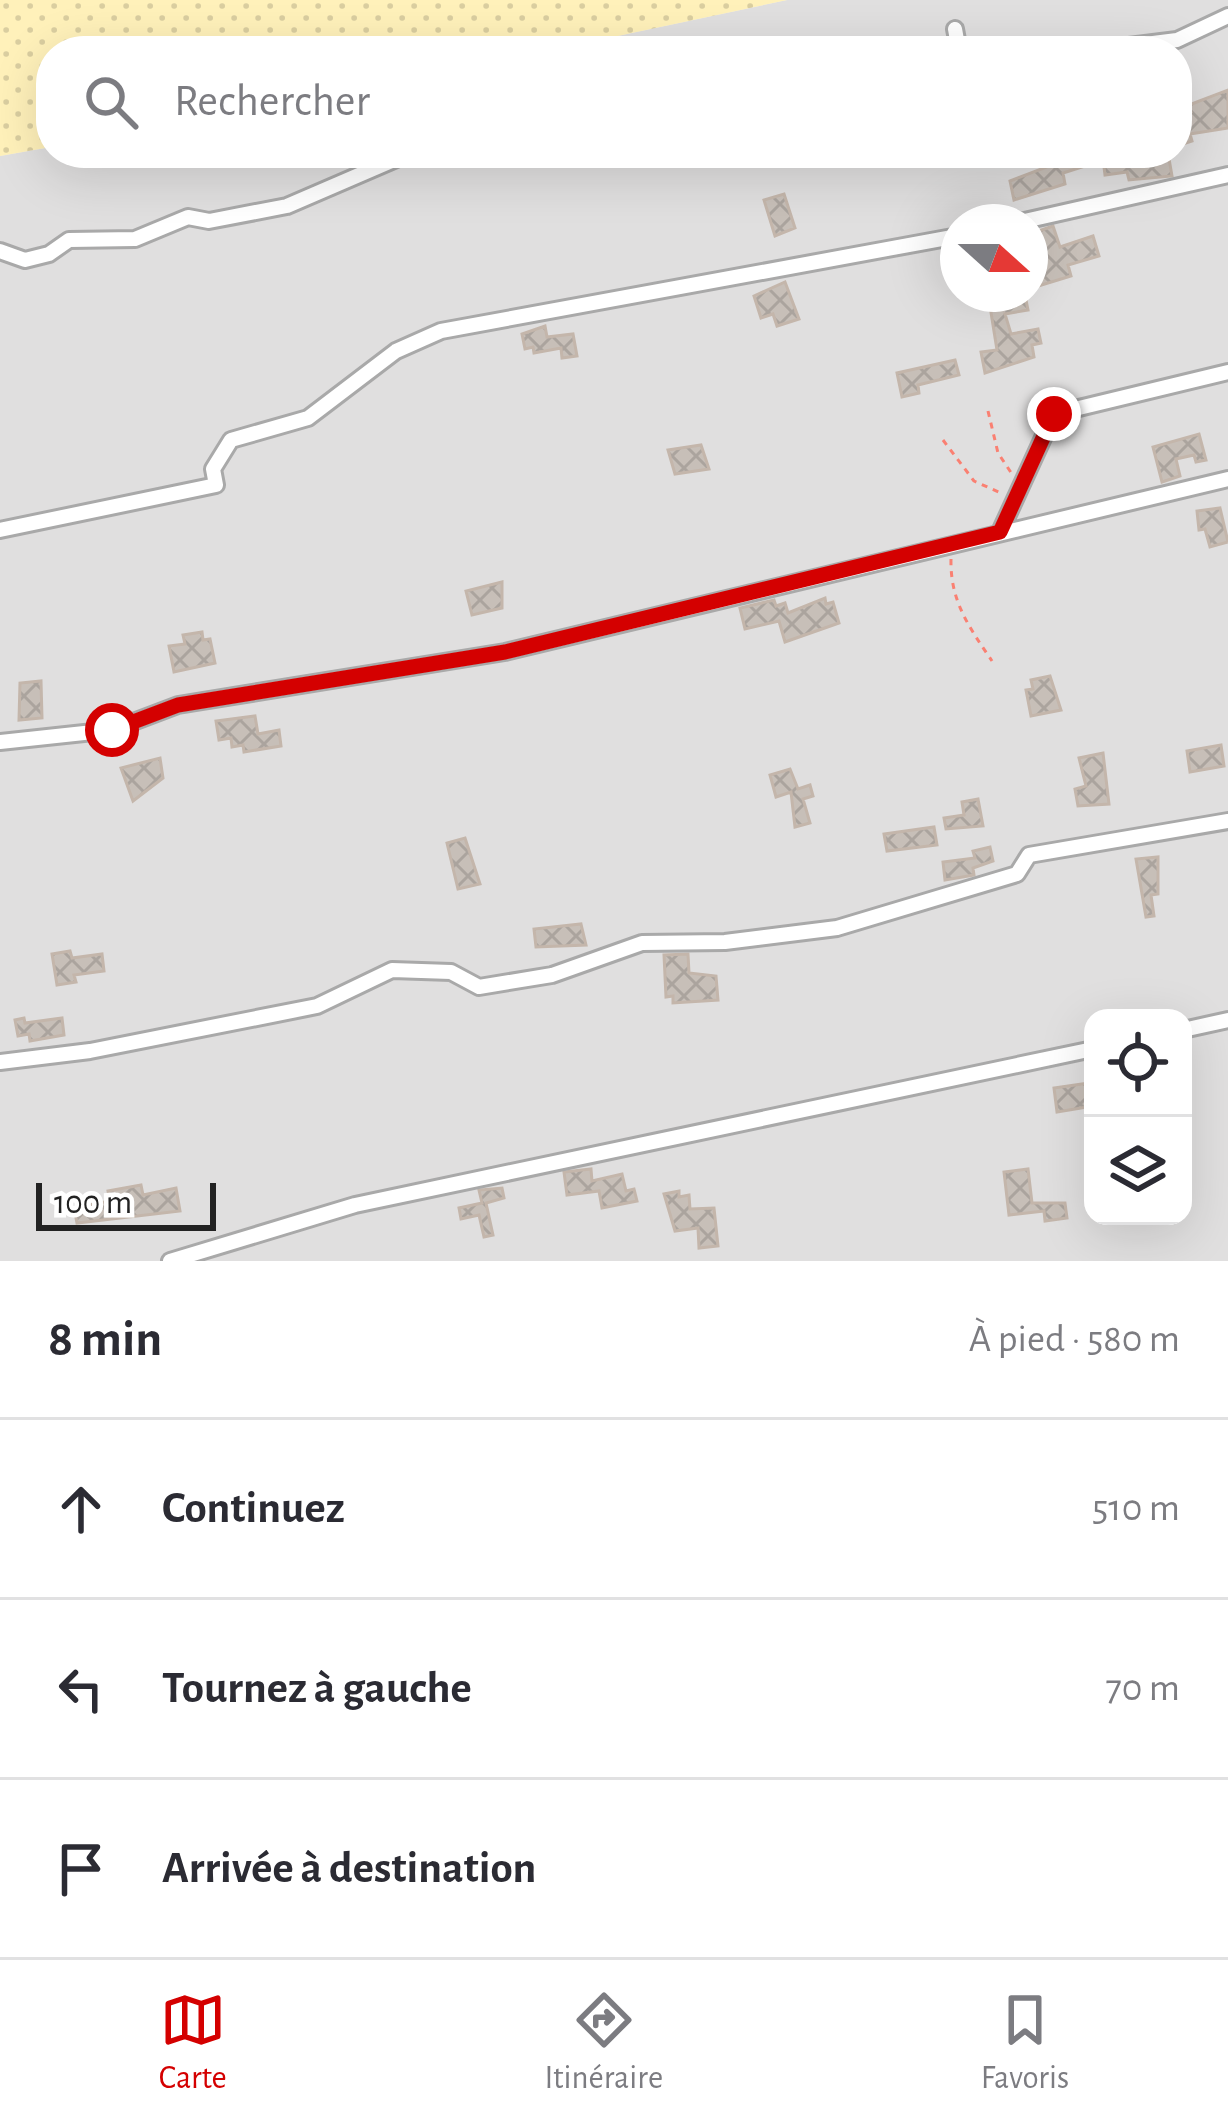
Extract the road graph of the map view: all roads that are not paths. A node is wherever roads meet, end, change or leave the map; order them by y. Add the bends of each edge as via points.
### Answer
1 (1228, 16) edge
2 (955, 29) dead end
3 (956, 36) edge
4 (1186, 36) edge
5 (375, 168) edge
6 (1228, 175) edge
7 (1048, 216) edge
8 (940, 239) edge
9 (0, 251) edge
10 (1228, 372) edge
11 (1228, 478) edge
12 (0, 530) edge
13 (1000, 532) junction
14 (0, 742) edge
15 (1228, 820) edge
16 (1228, 1020) edge
17 (1192, 1028) edge
18 (1084, 1051) edge
19 (0, 1063) edge
20 (170, 1261) edge

1 - 4 street
2 - 3 street
5 - 9 street via 287,206 188,217 135,238 69,240 25,260
6 - 7 street
8 - 12 street via 441,331 396,351 308,418 231,440 212,469 216,485
10 - 13 street via 1054,414
11 - 13 street
13 - 14 street via 505,652 178,705 112,730
15 - 19 street via 1029,855 1017,874 837,928 642,944 552,975 479,987 451,972 392,970 317,1006
16 - 17 street
18 - 20 street via 356,1205

